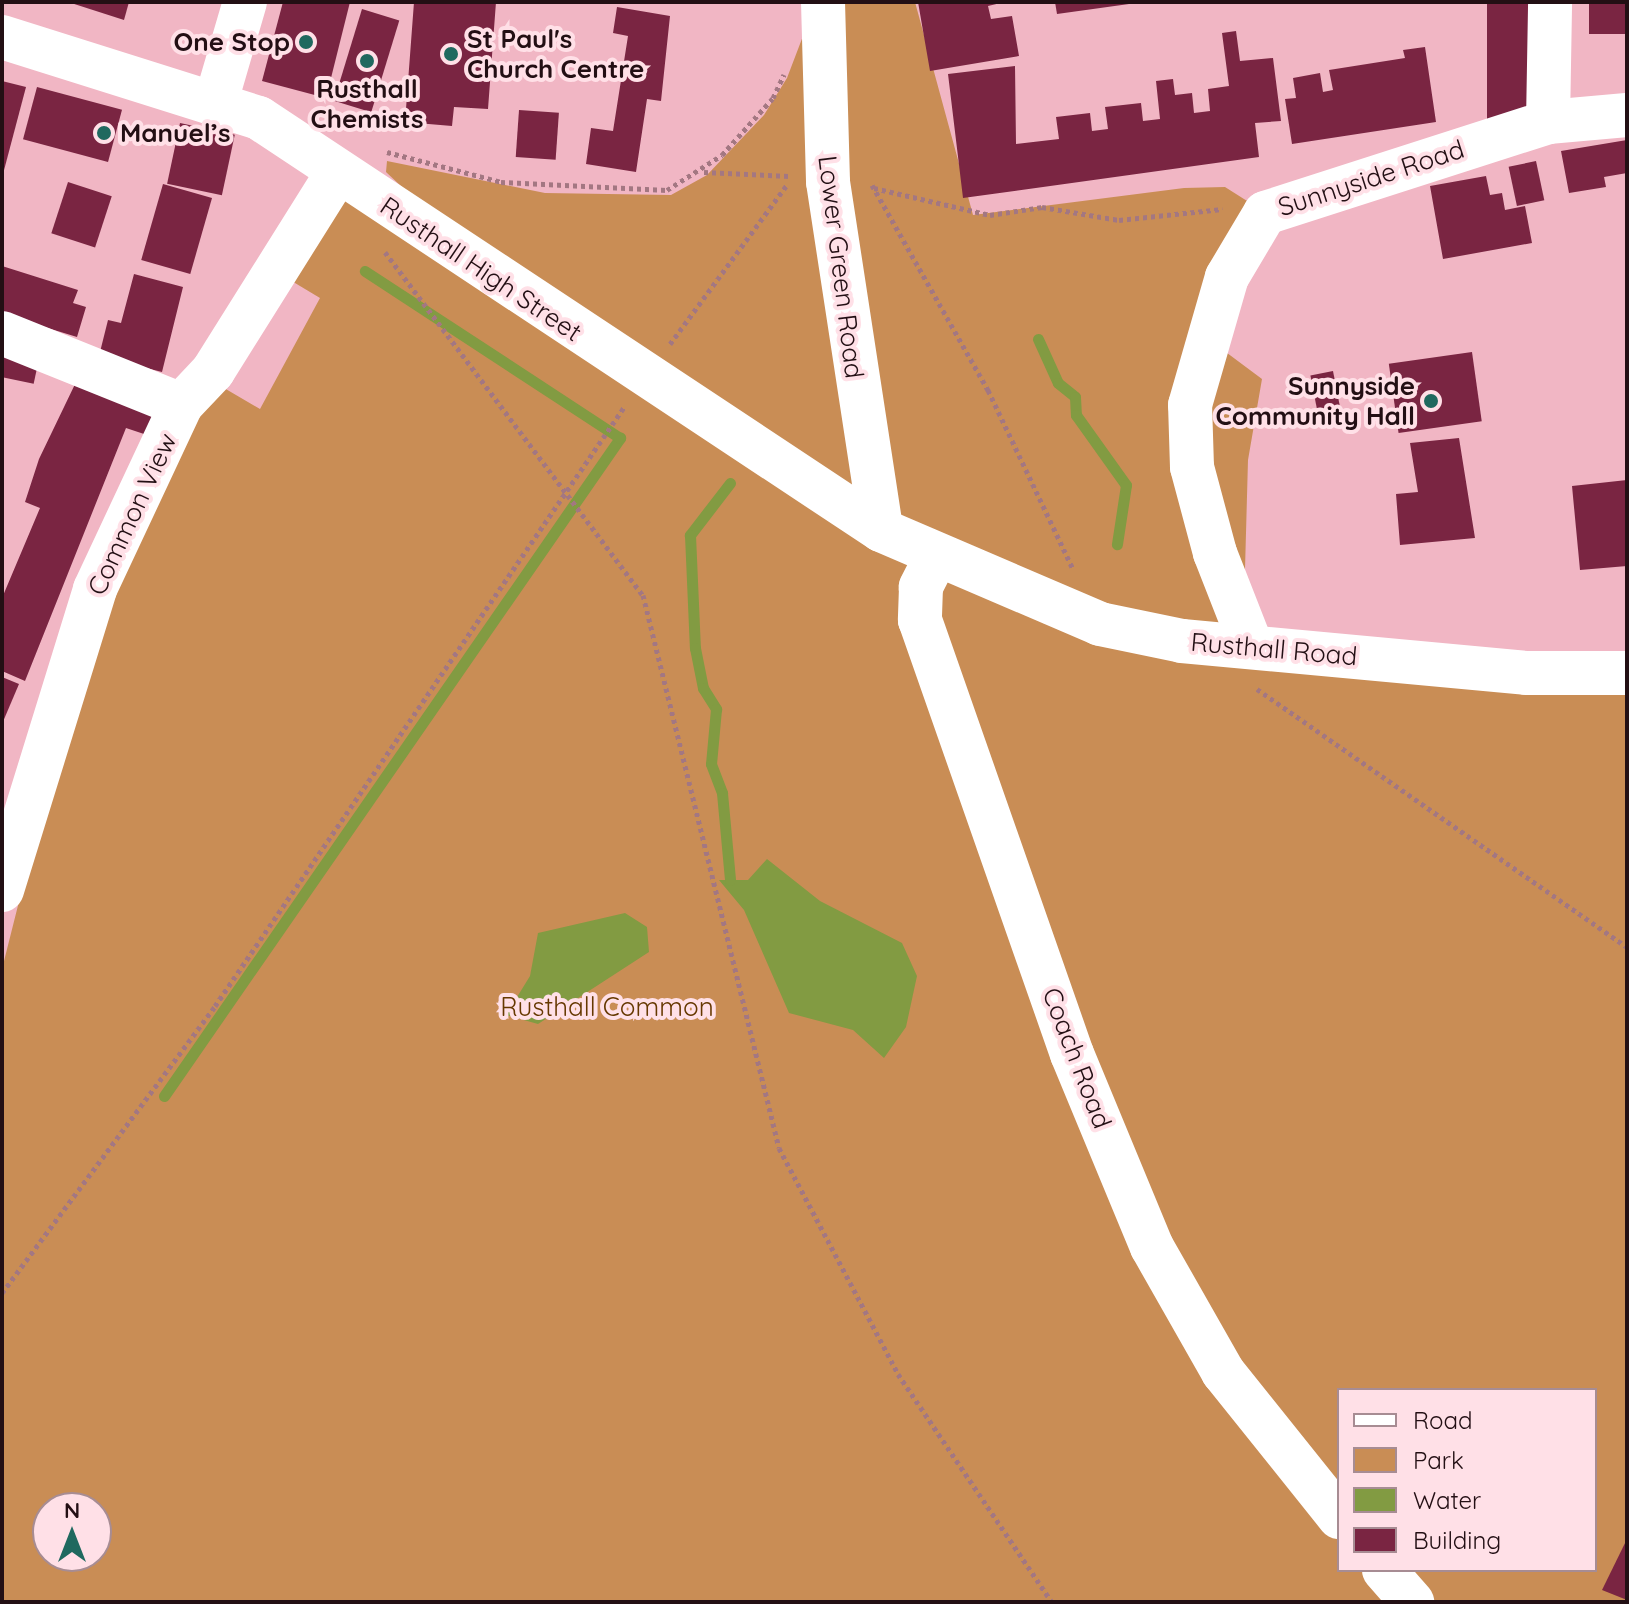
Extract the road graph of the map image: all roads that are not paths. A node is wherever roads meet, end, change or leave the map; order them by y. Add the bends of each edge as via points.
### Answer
1 (245, 2) edge
2 (1550, 2) edge
3 (822, 22) edge
4 (2, 37) edge
5 (216, 101) junction
6 (1627, 115) edge
7 (1548, 122) junction
8 (337, 173) junction
9 (2, 333) edge
10 (181, 405) junction
11 (881, 530) junction
12 (936, 557) junction
13 (1249, 664) junction
14 (1627, 673) edge
15 (2, 890) edge
16 (1337, 1514) edge
17 (1386, 1572) edge
18 (1412, 1602) edge

1 - 5 street
2 - 7 street
3 - 11 street, Lower Green Road via 824,134
4 - 5 street, Rusthall High Street
5 - 8 street, Rusthall High Street via 259,118
6 - 7 street, Sunnyside Road
7 - 13 street, Sunnyside Road via 1265,213 1227,277 1190,405 1192,467
8 - 10 street, Common View via 213,371
8 - 11 street, Rusthall High Street
9 - 10 street
10 - 15 street, Common View via 95,589
11 - 12 street, Rusthall High Street
12 - 13 street, Rusthall Road via 1100,624
12 - 16 street, Coach Road via 921,587 920,620 1072,1054 1152,1247 1223,1372
13 - 14 street, Rusthall Road
17 - 18 street

